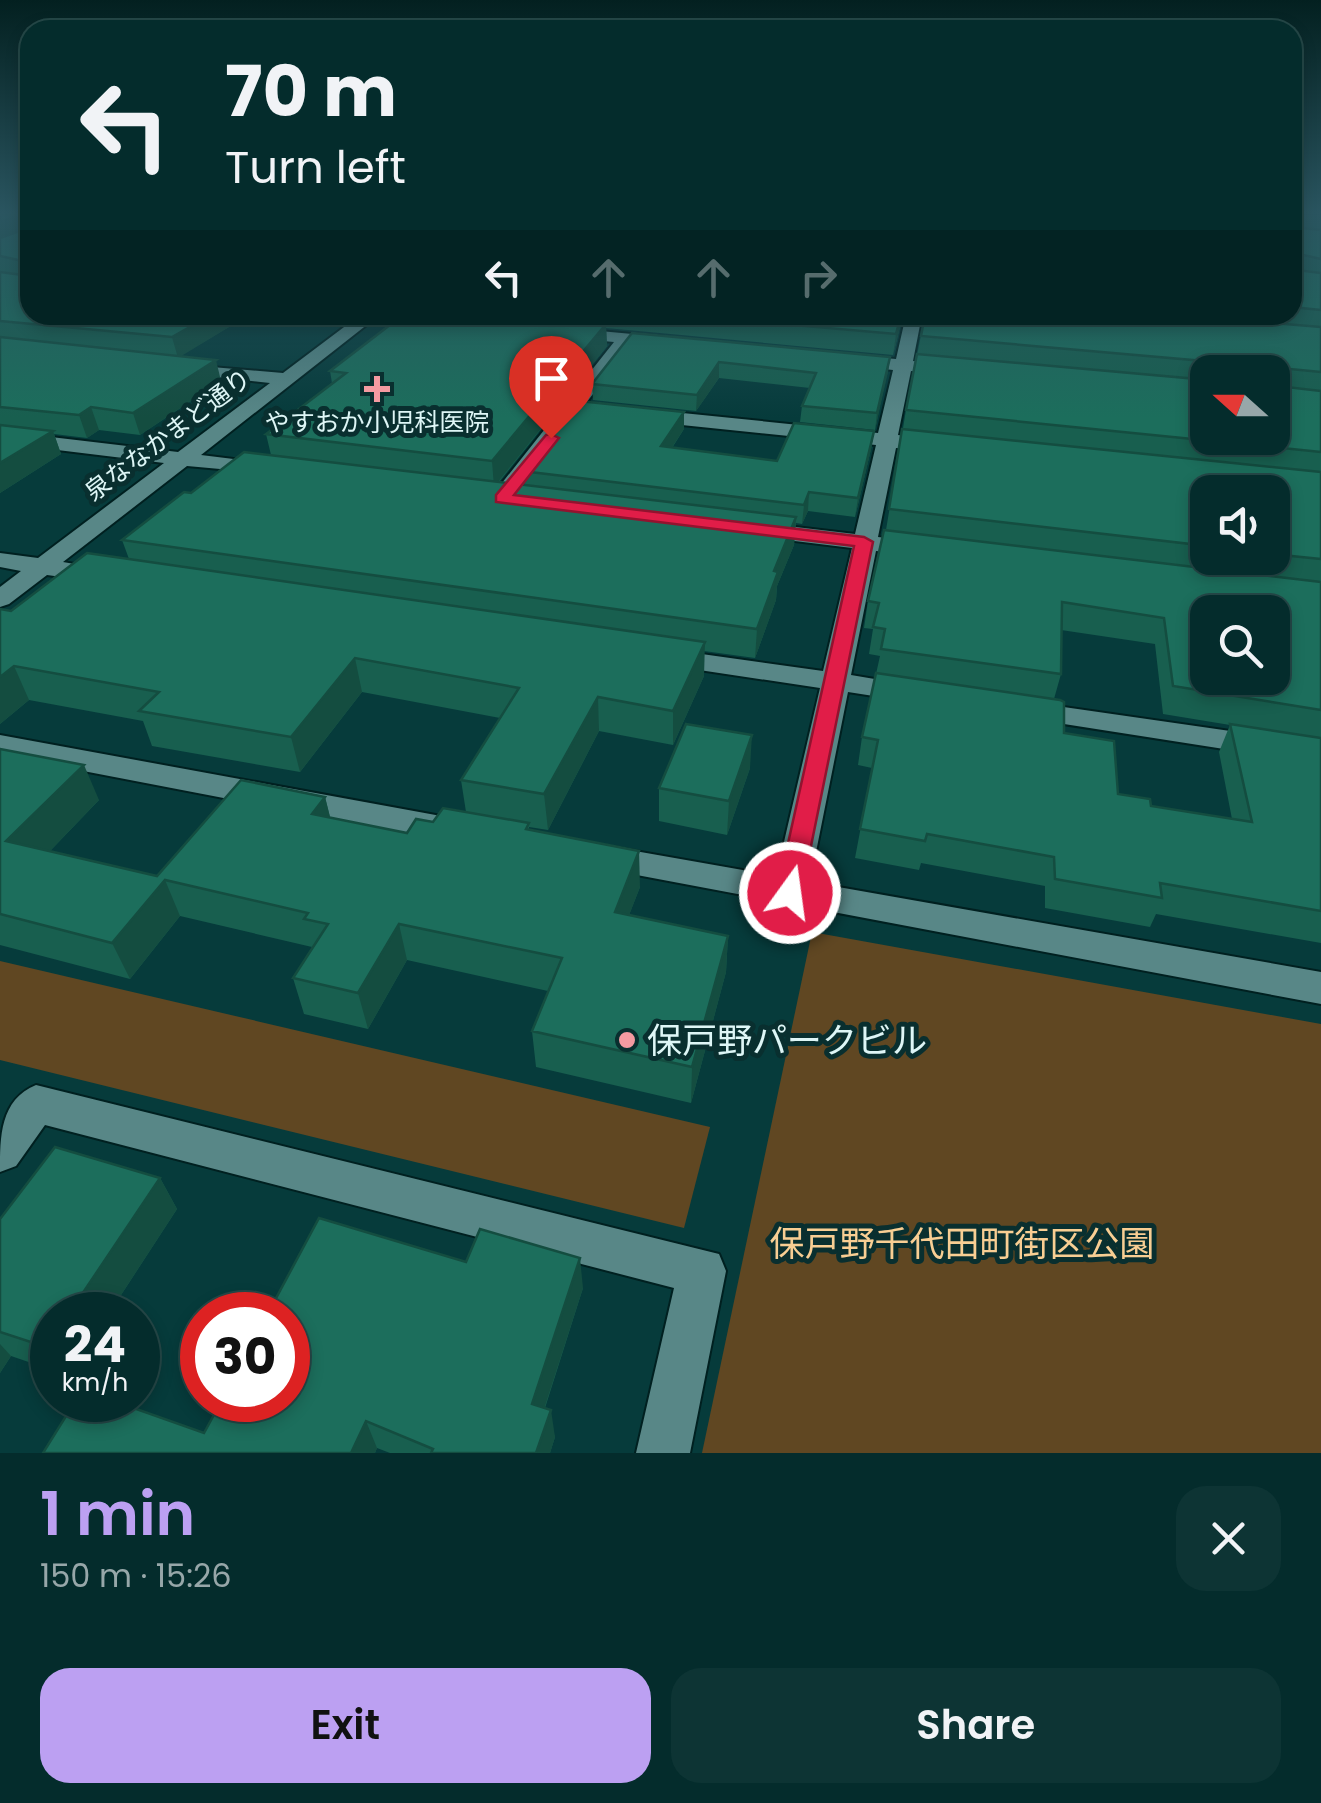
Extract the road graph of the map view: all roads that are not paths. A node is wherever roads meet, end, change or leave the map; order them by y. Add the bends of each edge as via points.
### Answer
1 (357, 325) edge
2 (912, 325) edge
3 (549, 331) edge
4 (627, 338) junction
5 (686, 344) edge
6 (823, 357) edge
7 (902, 365) junction
8 (166, 366) edge
9 (980, 372) edge
10 (286, 379) junction
11 (594, 410) junction
12 (0, 437) edge
13 (888, 441) junction
14 (970, 450) edge
15 (182, 458) junction
16 (292, 472) edge
17 (502, 498) edge
18 (731, 526) edge
19 (864, 542) junction
20 (953, 553) edge
21 (0, 560) edge
22 (42, 566) junction
23 (135, 580) edge
24 (0, 599) edge
25 (642, 654) edge
26 (836, 682) junction
27 (933, 696) edge
28 (992, 705) edge
29 (0, 745) edge
30 (1321, 754) edge
31 (482, 835) edge
32 (559, 850) edge
33 (790, 893) junction
34 (1321, 988) edge
35 (0, 1152) edge
36 (664, 1453) edge

1 - 10 street, 泉ななかまど通り
2 - 7 street
3 - 4 street
4 - 5 street
4 - 11 street
6 - 7 street
7 - 9 street
7 - 13 street
8 - 10 street
10 - 15 street, 泉ななかまど通り
11 - 13 street
11 - 17 street
12 - 15 street
13 - 14 street
13 - 19 street
15 - 16 street
15 - 22 street, 泉ななかまど通り
18 - 19 street
19 - 20 street
19 - 26 street
21 - 22 street
22 - 23 street
22 - 24 street, 泉ななかまど通り
25 - 26 street
26 - 27 street
26 - 33 street
28 - 30 street
29 - 31 street
32 - 33 street
33 - 34 street
35 - 36 street via 36,1104 702,1272

